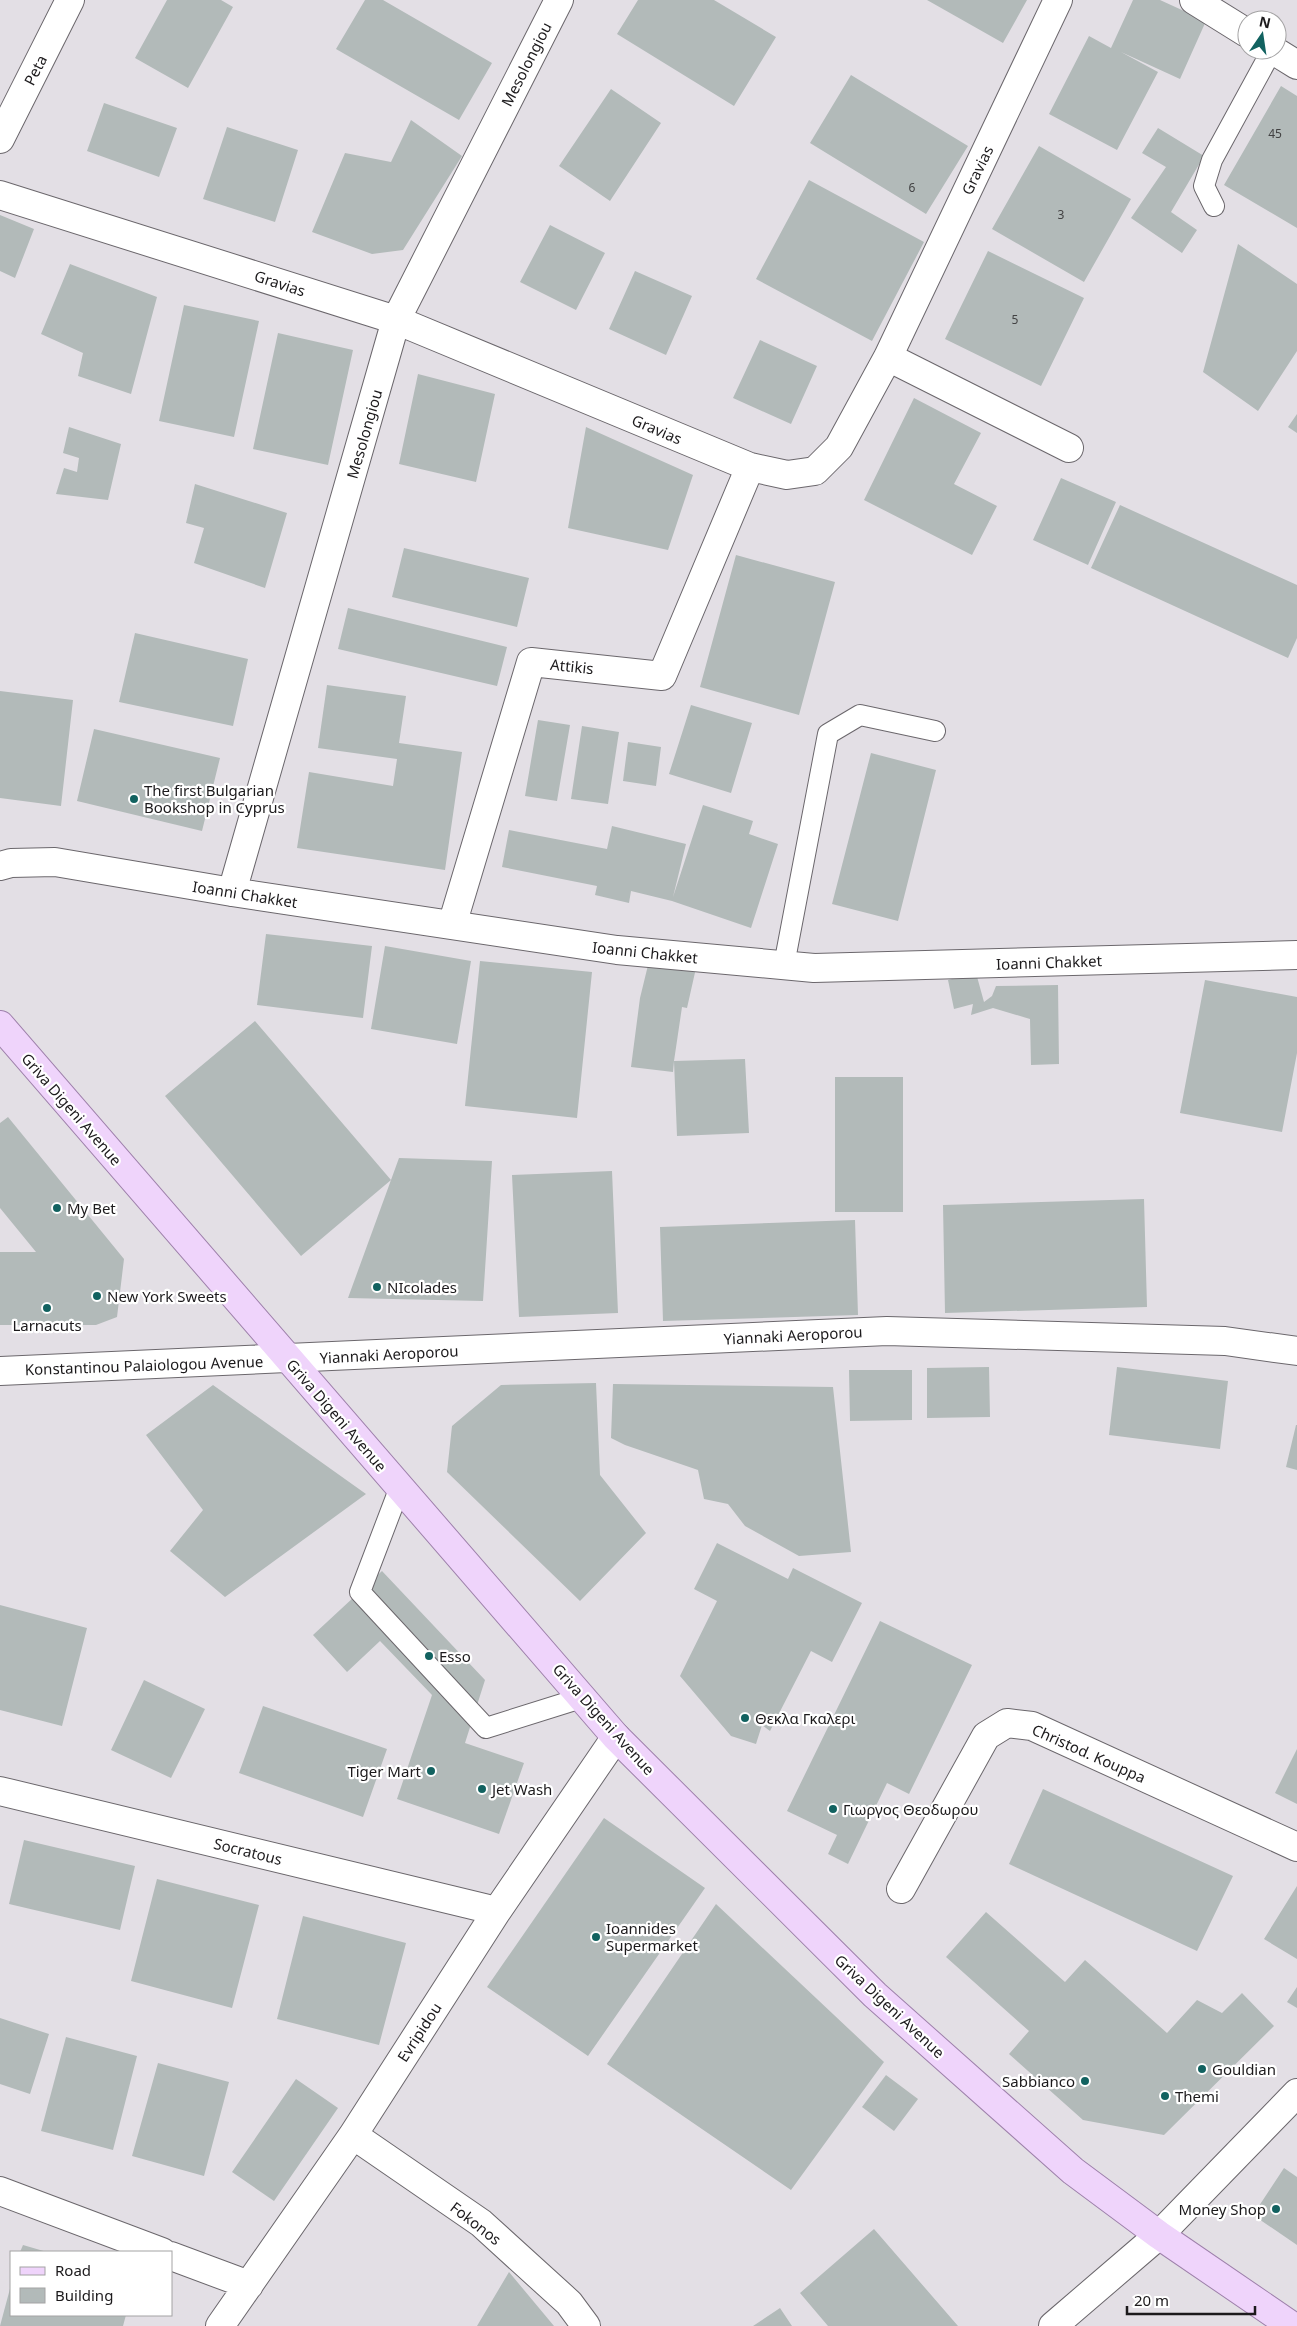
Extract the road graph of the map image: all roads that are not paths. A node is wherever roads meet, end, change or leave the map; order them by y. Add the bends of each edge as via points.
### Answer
1 (70, 0) edge
2 (559, 0) edge
3 (1058, 0) edge
4 (1194, 0) edge
5 (1237, 27) edge
6 (1267, 60) edge
7 (0, 139) edge
8 (0, 195) edge
9 (1214, 206) dead end
10 (396, 320) junction
11 (888, 357) junction
12 (1069, 448) dead end
13 (750, 467) junction
14 (935, 731) dead end
15 (0, 866) edge
16 (232, 892) junction
17 (452, 925) junction
18 (1297, 955) edge
19 (784, 965) junction
20 (0, 1025) edge
21 (1297, 1351) edge
22 (289, 1359) junction
23 (0, 1371) edge
24 (400, 1487) junction
25 (575, 1700) dead end
26 (616, 1737) junction
27 (0, 1791) edge
28 (1297, 1847) edge
29 (901, 1889) dead end
30 (497, 1911) junction
31 (1297, 2093) edge
32 (353, 2135) junction
33 (0, 2191) edge
34 (1159, 2235) junction
35 (159, 2251) edge
36 (172, 2256) edge
37 (250, 2285) junction
38 (220, 2326) edge
39 (586, 2326) edge
40 (1053, 2326) edge
41 (1292, 2326) edge

1 - 7 street, Peta
2 - 10 street, Mesolongiou
3 - 11 street, Gravias
4 - 5 street
6 - 9 lane via 1212,160 1204,186
8 - 10 street, Gravias
10 - 13 street, Gravias
10 - 16 street, Mesolongiou
11 - 12 street
11 - 13 street, Gravias via 839,447 815,471 787,475
13 - 17 street, Attikis via 662,676 531,662
14 - 19 lane via 860,716 828,734
15 - 16 street, Ioanni Chakket via 55,862
16 - 17 street, Ioanni Chakket
17 - 19 street, Ioanni Chakket via 616,950
18 - 19 street, Ioanni Chakket via 814,968
20 - 22 main road, Griva Digeni Avenue
21 - 22 street, Yiannaki Aeroporou via 1225,1341 886,1331
22 - 23 street, Konstantinou Palaiologou Avenue
22 - 24 main road, Griva Digeni Avenue
24 - 25 lane via 360,1592 486,1728
24 - 26 main road, Griva Digeni Avenue
26 - 30 street, Evripidou
26 - 34 main road, Griva Digeni Avenue via 876,1995 1073,2171
27 - 30 street, Socratous
28 - 29 street, Christod. Kouppa via 1032,1726 1006,1723 986,1736
30 - 32 street, Evripidou
31 - 34 street
32 - 37 street, Evripidou
32 - 39 street, Fokonos via 482,2223 569,2303
33 - 35 street
34 - 40 street
34 - 41 main road, Griva Digeni Avenue
36 - 37 street
37 - 38 street, Evripidou

